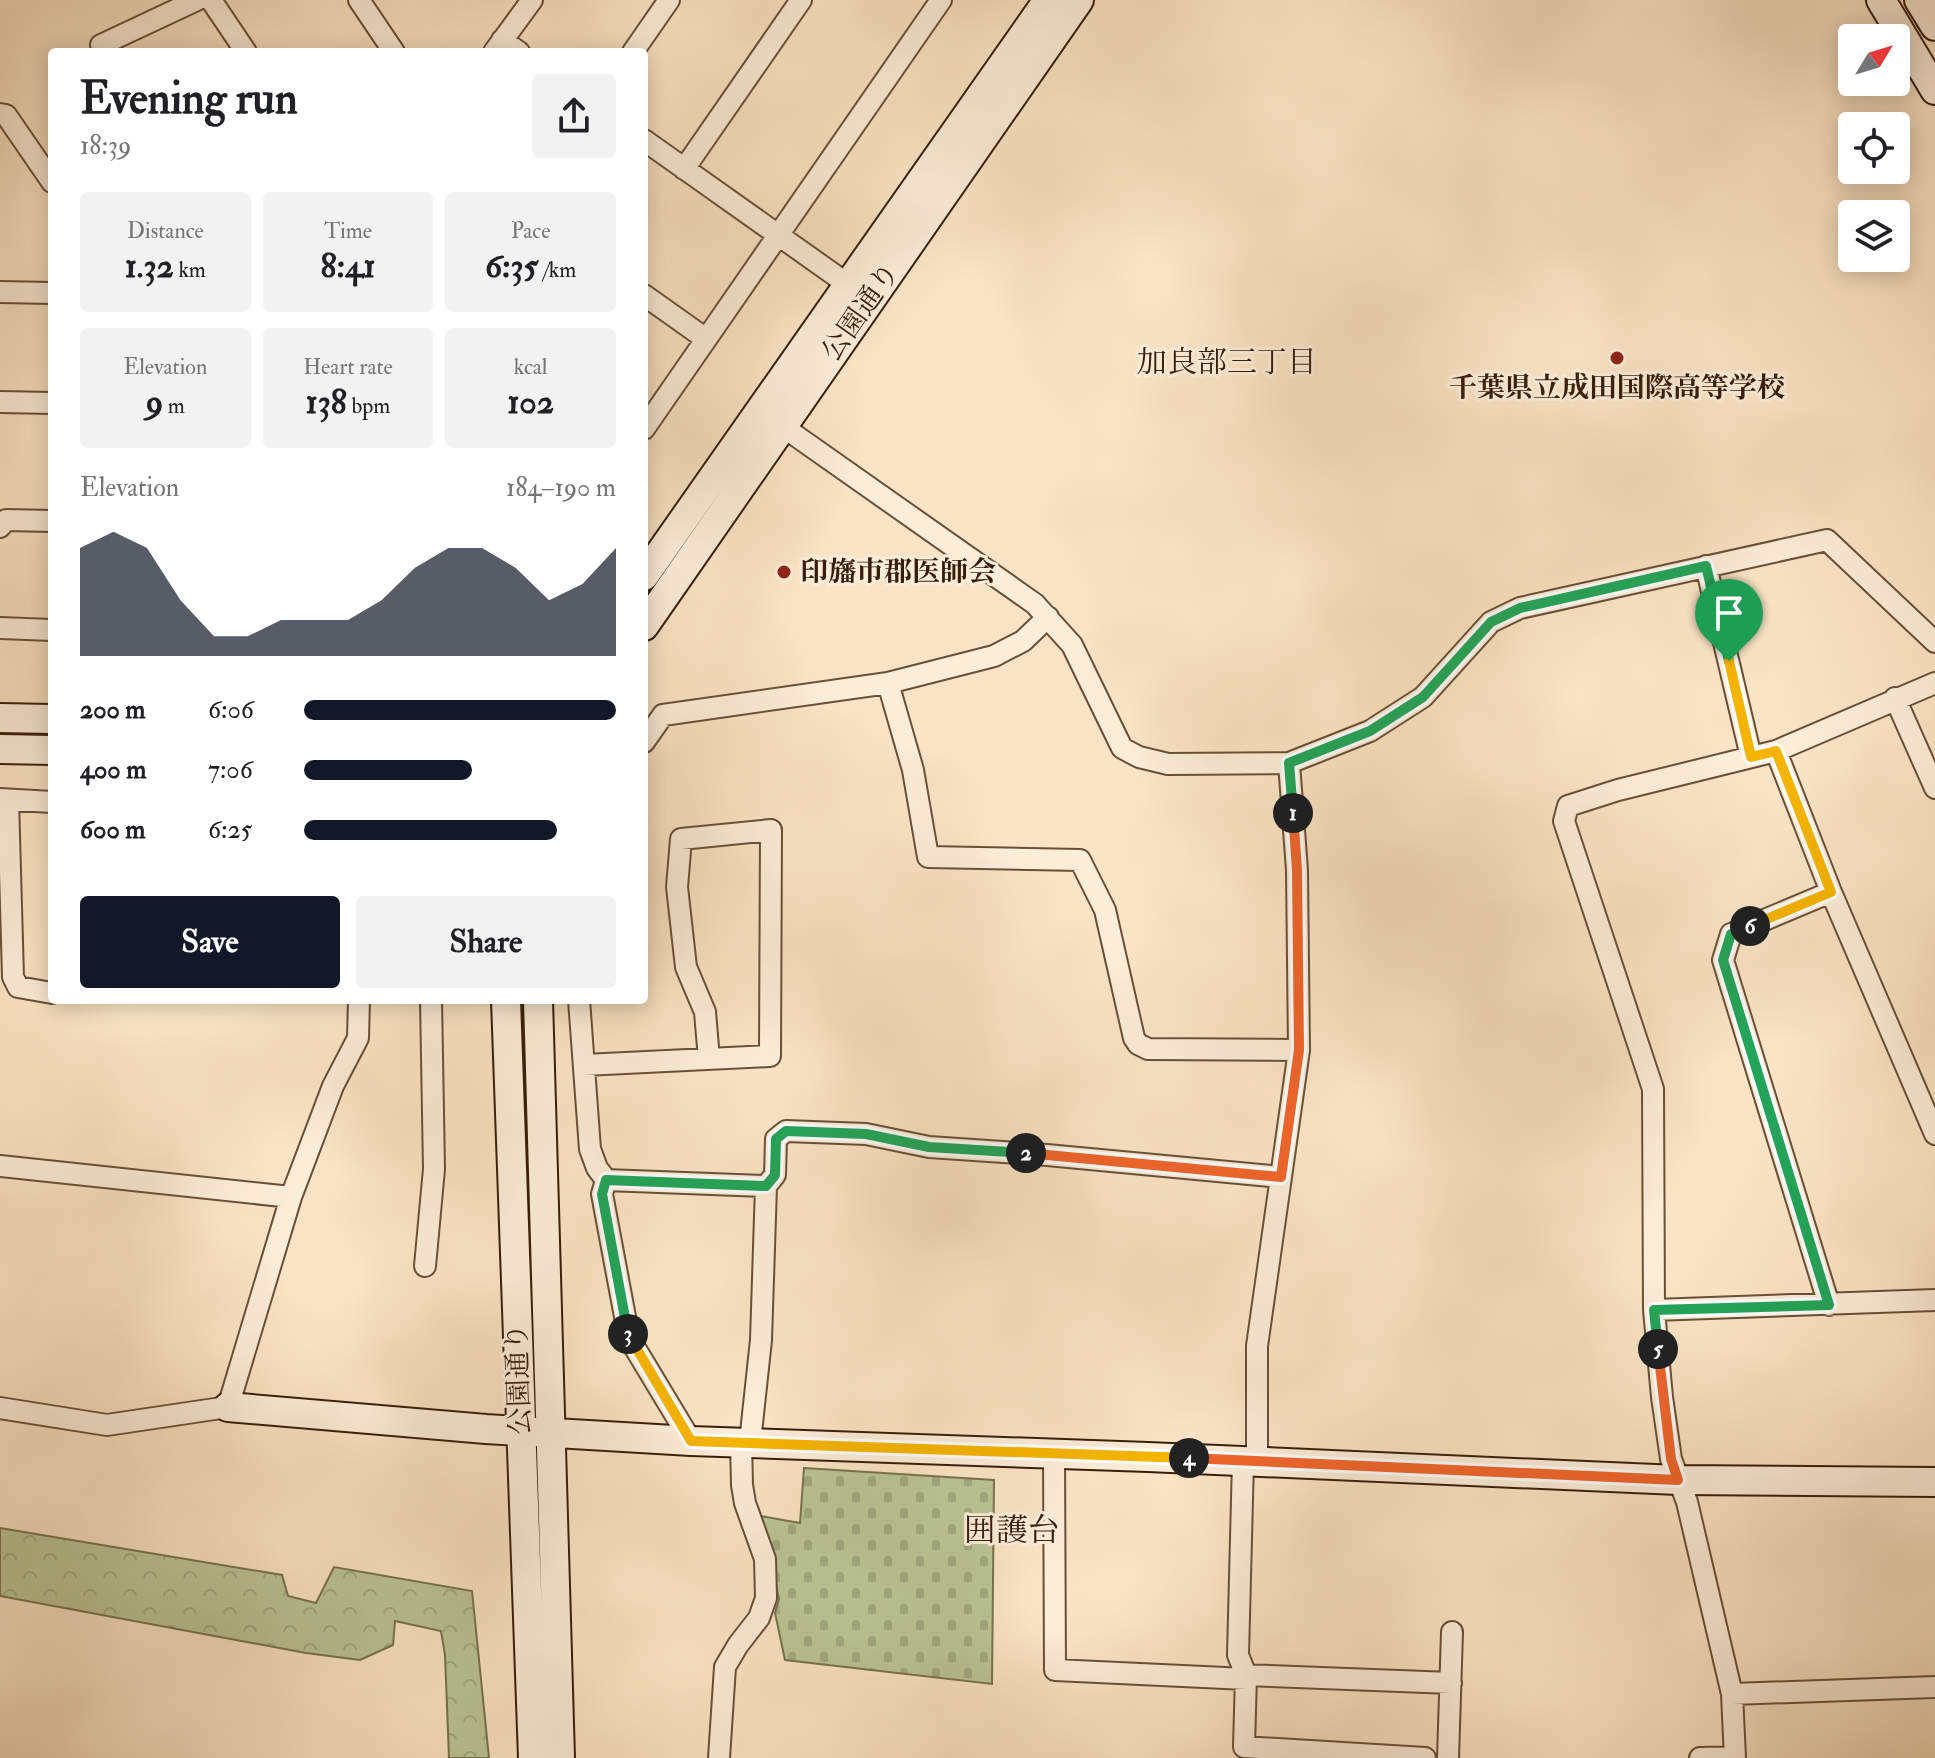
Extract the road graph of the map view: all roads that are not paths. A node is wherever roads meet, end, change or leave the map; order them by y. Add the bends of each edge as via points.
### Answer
1 (197, 0) edge
2 (211, 0) edge
3 (359, 0) edge
4 (532, 0) edge
5 (669, 0) edge
6 (801, 0) edge
7 (941, 0) edge
8 (1048, 0) edge
9 (1079, 0) edge
10 (1881, 0) edge
11 (1919, 0) edge
12 (1935, 26) edge
13 (103, 48) edge
14 (243, 48) edge
15 (391, 48) edge
16 (505, 48) edge
17 (636, 48) edge
18 (1935, 90) edge
19 (0, 114) edge
20 (648, 143) edge
21 (684, 169) junction
22 (48, 176) edge
23 (778, 235) junction
24 (0, 292) edge
25 (859, 292) junction
26 (48, 293) edge
27 (648, 298) edge
28 (706, 339) junction
29 (0, 402) edge
30 (48, 403) edge
31 (648, 423) edge
32 (782, 426) junction
33 (48, 521) edge
34 (0, 527) edge
35 (1706, 566) junction
36 (648, 571) edge
37 (1048, 617) junction
38 (648, 620) edge
39 (0, 628) edge
40 (48, 630) edge
41 (1935, 642) edge
42 (888, 683) junction
43 (1935, 683) edge
44 (1895, 698) junction
45 (0, 718) edge
46 (48, 719) edge
47 (648, 736) edge
48 (0, 749) edge
49 (48, 750) edge
50 (1776, 751) junction
51 (1751, 757) junction
52 (1289, 763) junction
53 (1935, 788) edge
54 (4, 800) edge
55 (48, 802) edge
56 (1831, 892) junction
57 (48, 992) edge
58 (359, 1004) edge
59 (431, 1004) edge
60 (506, 1004) edge
61 (538, 1004) edge
62 (579, 1004) edge
63 (1299, 1050) junction
64 (709, 1059) junction
65 (584, 1065) junction
66 (1935, 1134) edge
67 (0, 1166) edge
68 (1281, 1177) junction
69 (606, 1180) junction
70 (766, 1186) junction
71 (291, 1197) junction
72 (425, 1266) dead end
73 (1935, 1300) edge
74 (1829, 1305) junction
75 (1654, 1310) junction
76 (228, 1407) junction
77 (0, 1408) edge
78 (520, 1431) junction
79 (549, 1433) junction
80 (691, 1441) junction
81 (746, 1442) junction
82 (1054, 1454) junction
83 (1250, 1461) junction
84 (1678, 1480) junction
85 (1935, 1482) edge
86 (1452, 1632) dead end
87 (1246, 1677) junction
88 (1451, 1683) junction
89 (1935, 1687) edge
90 (1732, 1694) junction
91 (533, 1758) edge
92 (560, 1758) edge
93 (719, 1758) edge
94 (1425, 1758) edge
95 (1448, 1758) edge
96 (1700, 1758) edge
97 (1735, 1758) edge

1 - 13 street
2 - 14 street
3 - 15 street
4 - 16 street
5 - 17 street
6 - 21 street
7 - 23 street
8 - 25 street, 公園通り
9 - 25 street, 公園通り
10 - 18 street
11 - 12 street
19 - 22 street via 6,115
20 - 21 street
21 - 23 street
23 - 25 street
23 - 28 street
24 - 26 street
25 - 32 street, 公園通り
25 - 36 street, 公園通り
27 - 28 street
28 - 31 street
29 - 30 street
32 - 37 street
32 - 38 street, 公園通り
33 - 34 street via 6,520
35 - 41 street via 1827,540
35 - 51 street
35 - 52 street via 1520,608 1491,622 1423,697 1370,731
37 - 42 street via 1023,641 994,656
37 - 52 street via 1072,645 1122,748 1168,764
39 - 40 street
42 - 47 street via 663,715
42 - 63 street via 913,770 928,857 1080,860 1105,910 1138,1044 1148,1049
43 - 44 street
44 - 50 street
44 - 53 street
45 - 46 street
48 - 49 street
50 - 51 street
50 - 56 street
51 - 75 street via 1568,806 1564,821 1653,1089
52 - 63 street via 1297,870
54 - 55 street
54 - 57 street via 13,977 18,987
56 - 66 street
56 - 74 street via 1731,934 1723,960
58 - 71 street via 358,1038 333,1086
59 - 72 street via 434,1169
60 - 78 street, 公園通り
61 - 79 street, 公園通り
62 - 65 street
63 - 68 street
64 - 64 street via 705,1012 686,967 677,887 681,839 771,830 770,1056
64 - 65 street
65 - 69 street via 590,1149
67 - 71 street
68 - 70 street via 929,1147 866,1134 786,1131 776,1139 775,1175
68 - 83 street via 1257,1346
69 - 70 street
69 - 80 street via 602,1194 629,1338
70 - 81 street via 761,1340
71 - 76 street
73 - 74 street
74 - 75 street
75 - 84 street via 1662,1397
76 - 77 street via 107,1425
76 - 78 street
78 - 79 street
78 - 91 street, 公園通り
79 - 80 street
79 - 92 street, 公園通り
80 - 81 street
81 - 82 street
81 - 93 street via 742,1485 765,1559 766,1598 759,1618 725,1667
82 - 83 street
82 - 87 street via 1055,1670
83 - 84 street
83 - 87 street via 1238,1655
84 - 85 street
84 - 90 street
86 - 88 street
87 - 88 street
87 - 94 street via 1244,1747
88 - 95 street
89 - 90 street
90 - 97 street
96 - 97 street

